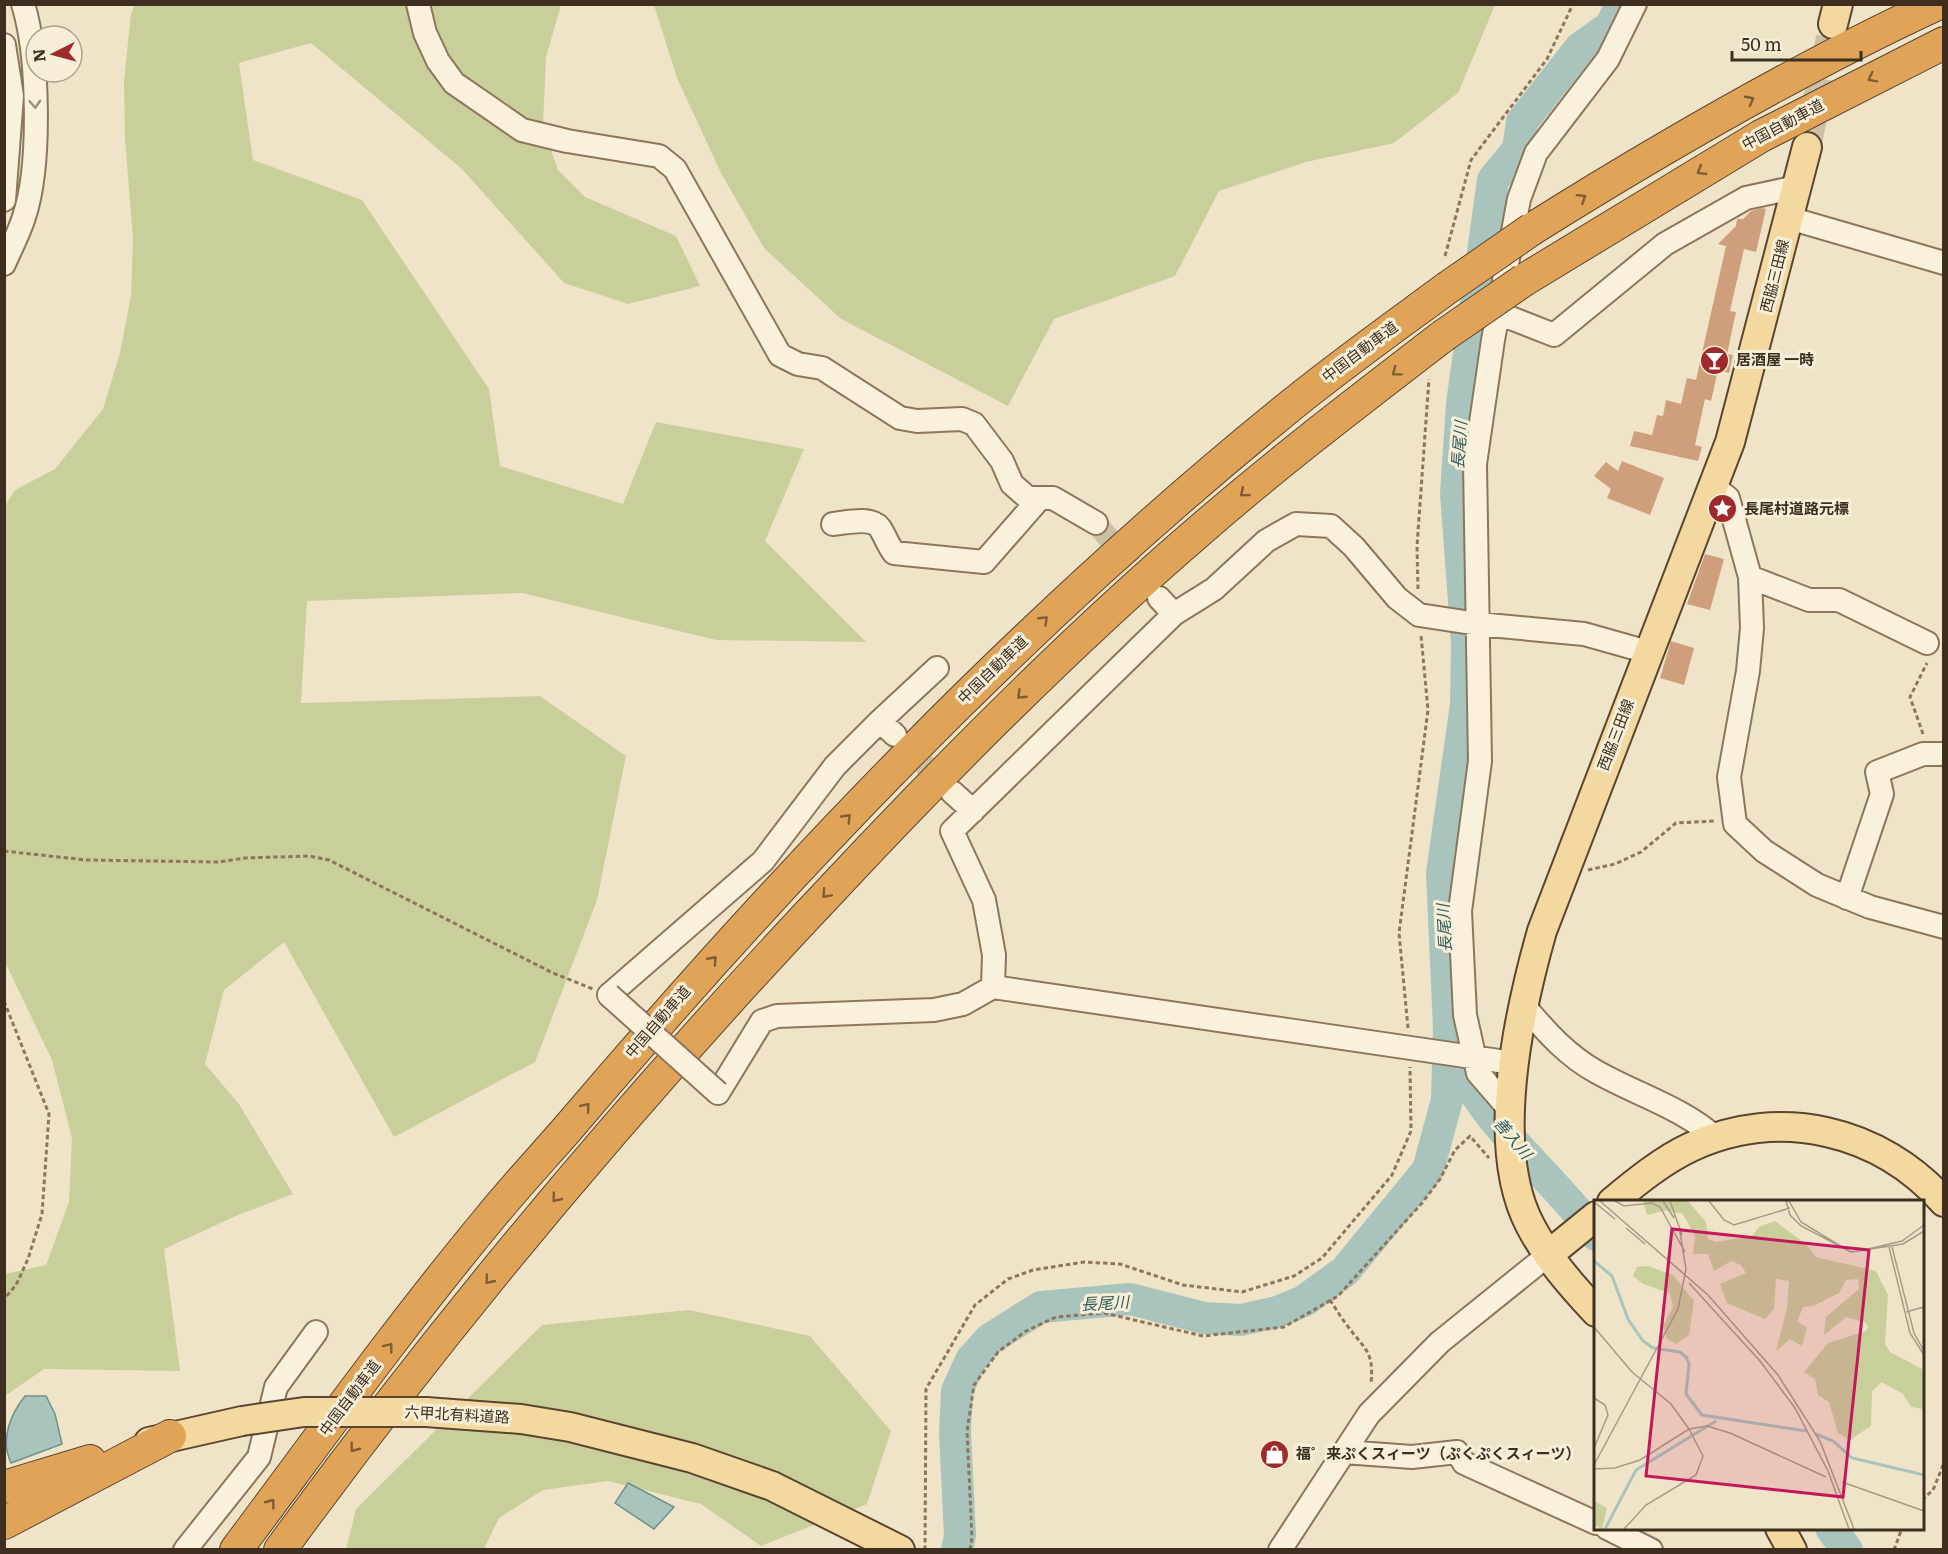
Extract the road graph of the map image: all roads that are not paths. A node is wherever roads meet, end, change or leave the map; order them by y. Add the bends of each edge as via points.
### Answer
1 (23, 4) edge
2 (418, 4) edge
3 (1635, 4) edge
4 (1937, 4) edge
5 (1944, 43) edge
6 (4, 45) edge
7 (1807, 147) tunnel mouth
8 (1797, 187) junction
9 (4, 200) edge
10 (1789, 218) junction
11 (1944, 262) edge
12 (4, 264) edge
13 (1498, 313) junction
14 (1714, 487) junction
15 (1040, 498) junction
16 (1096, 523) tunnel mouth
17 (833, 524) dead end
18 (1750, 577) junction
19 (1478, 624) junction
20 (1927, 643) road end
21 (1648, 652) junction
22 (937, 668) dead end
23 (1934, 754) edge
24 (952, 792) tunnel mouth
25 (973, 811) junction
26 (1847, 898) junction
27 (1944, 927) edge
28 (993, 987) junction
29 (1523, 1005) junction
30 (1473, 1055) junction
31 (1513, 1063) junction
32 (1510, 1115) junction
33 (1716, 1138) junction
34 (1614, 1200) edge
35 (1944, 1202) edge
36 (1594, 1218) edge
37 (1548, 1255) junction
38 (1594, 1310) edge
39 (316, 1332) dead end
40 (170, 1436) junction
41 (1344, 1452) junction
42 (90, 1461) junction
43 (4, 1487) edge
44 (4, 1498) edge
45 (1594, 1522) edge
46 (4, 1523) edge
47 (1611, 1530) edge
48 (1781, 1530) edge
49 (185, 1550) edge
50 (236, 1550) edge
51 (280, 1550) edge
52 (900, 1550) edge
53 (1280, 1550) edge
54 (1651, 1550) edge
55 (1792, 1550) edge

1 -> 12 street via 30,28 37,139 25,216
2 - 15 street via 425,33 454,83 522,130 659,156 675,169 780,355 798,364 822,368 900,418 962,419 974,424 1002,461 1012,484 1028,498
3 - 13 street via 1608,59 1536,153 1520,199
50 -> 4 highway, 中国自動車道, bridge via 487,1220 680,996 774,893 1053,611 1278,416 1447,288 1632,167 1744,103
5 -> 51 highway, 中国自動車道, bridge via 1761,136 1524,280 1443,336 1299,446 1196,533 974,740 801,921 586,1161 356,1445
6 - 9 street via 12,96
7 - 8 main road, 西脇三田線
8 - 10 main road, 西脇三田線
8 - 13 street via 1746,198 1665,244 1554,335
10 - 11 street
10 - 14 main road, 西脇三田線 via 1730,442
13 - 19 street via 1475,464
14 - 18 street via 1728,498
14 - 21 main road, 西脇三田線
15 - 16 street via 1053,498
15 - 17 street via 984,562 894,553 873,522
18 - 20 street via 1809,600 1839,600
18 - 26 street via 1752,628 1748,671 1729,777 1734,819 1742,832 1783,865
19 - 21 street via 1584,634
19 - 25 street via 1419,615 1397,598 1331,526 1296,524 1266,541 1214,589 1166,606
19 - 30 street via 1480,761 1460,911 1465,1015
21 - 29 main road, 西脇三田線 via 1542,931
22 - 28 street, bridge via 887,728 835,766 763,861 609,995 718,1094 762,1021 777,1016 934,1010 963,1005
23 - 26 street via 1877,772 1882,794
24 - 25 street
25 - 28 street via 952,831 984,900 994,955
26 - 27 street
28 - 30 street
29 - 31 main road, 西脇三田線
29 - 33 street via 1562,1049 1594,1070 1698,1122
30 - 31 street
30 - 32 street via 1478,1072
31 - 32 main road, 西脇三田線
32 - 37 main road, 西脇三田線 via 1503,1166
33 - 34 main road via 1690,1147
33 - 35 main road via 1743,1130 1787,1128 1816,1129 1853,1138 1900,1161
36 - 37 main road
37 - 38 main road, 西脇三田線
37 - 41 street via 1440,1342 1369,1414
39 - 49 street via 276,1386 259,1456
40 - 42 main road, 六甲北有料道路
40 - 46 highway
40 - 52 main road, 六甲北有料道路, bridge via 304,1412 426,1412 521,1419 570,1427 692,1458 772,1486
41 - 45 street via 1412,1456 1457,1452 1464,1463
41 - 53 street
42 - 43 highway
42 - 44 main road, 六甲北有料道路
47 - 54 street
48 - 55 main road

